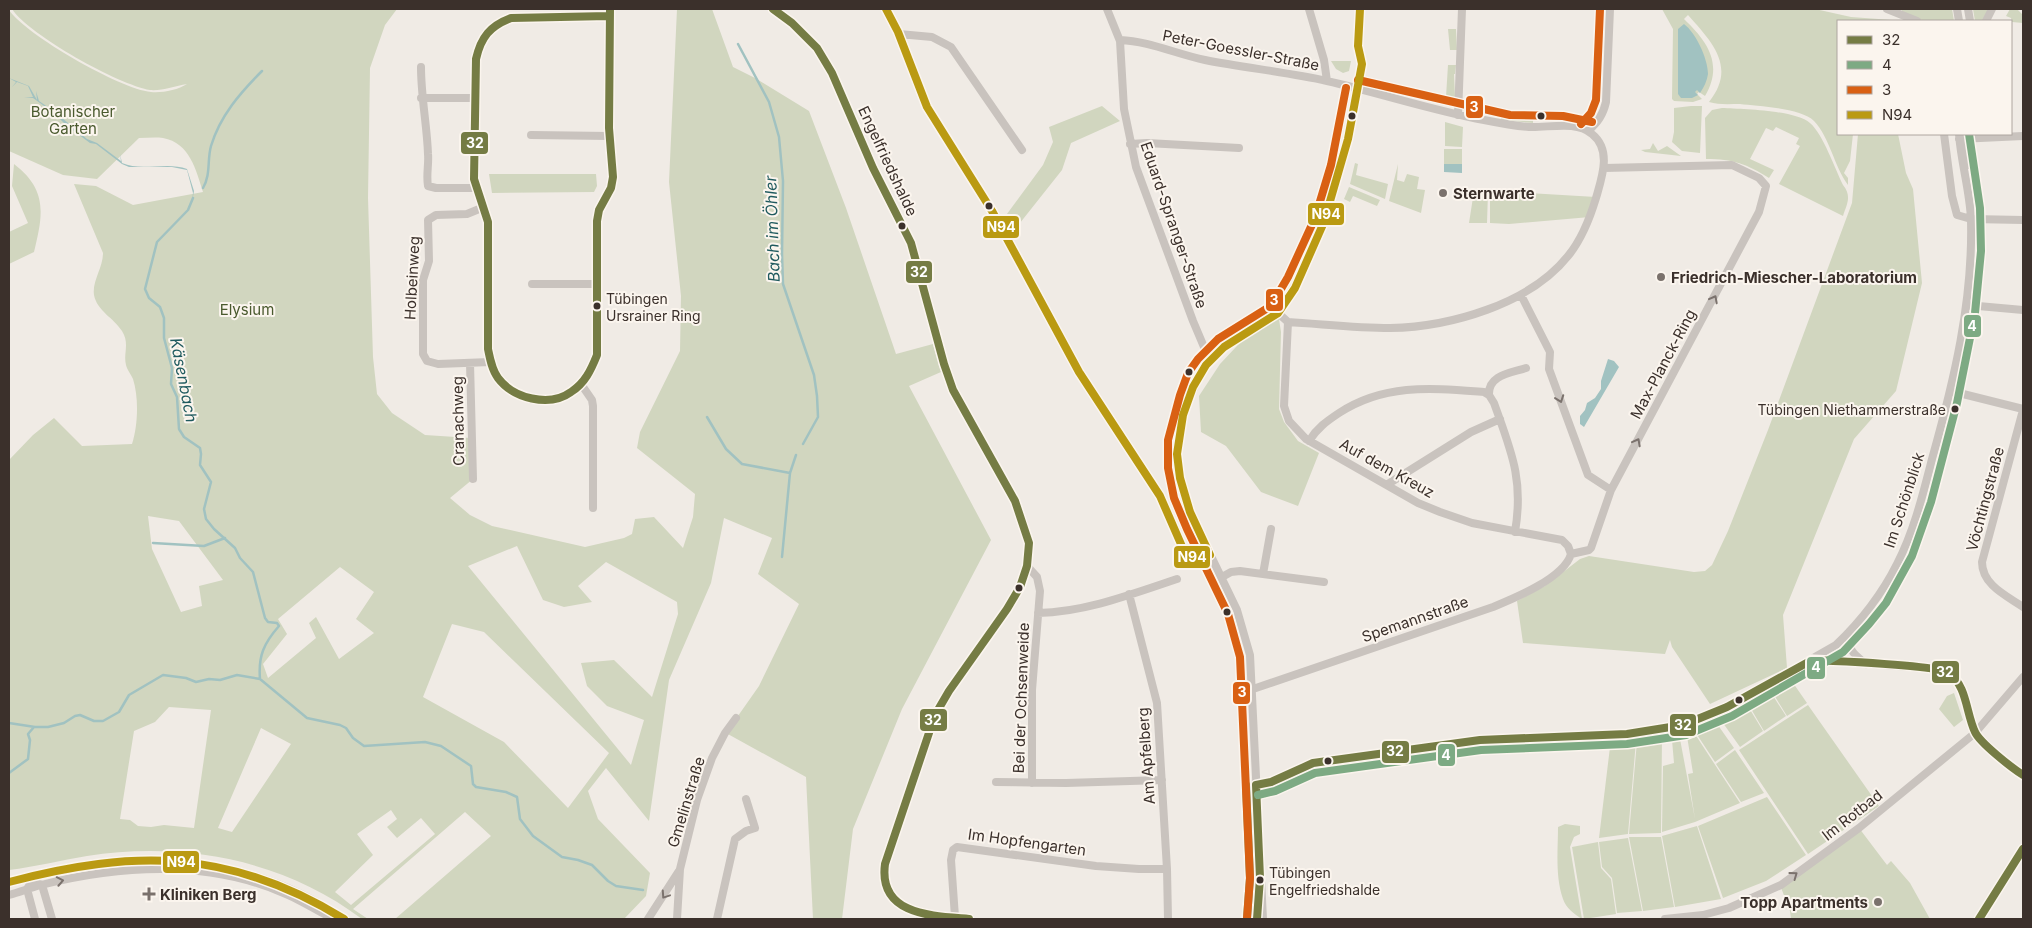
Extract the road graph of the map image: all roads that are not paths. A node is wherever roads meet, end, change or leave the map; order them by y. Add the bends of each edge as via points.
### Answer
1 (774, 9) edge
2 (886, 9) edge
3 (1107, 9) edge
4 (1309, 9) edge
5 (1360, 9) edge
6 (1462, 9) edge
7 (1610, 9) edge
8 (1887, 9) edge
9 (610, 13) edge
10 (1914, 20) edge
11 (899, 34) junction
12 (1120, 40) junction
13 (421, 68) dead end
14 (1327, 81) junction
15 (1356, 90) junction
16 (421, 98) junction
17 (475, 98) junction
18 (1458, 115) junction
19 (1588, 131) junction
20 (531, 135) dead end
21 (1944, 135) edge
22 (610, 136) junction
23 (1963, 136) edge
24 (2023, 136) edge
25 (1130, 144) junction
26 (1239, 148) dead end
27 (1022, 150) dead end
28 (1604, 168) junction
29 (475, 188) junction
30 (484, 207) junction
31 (1971, 219) junction
32 (2023, 220) edge
33 (532, 284) dead end
34 (598, 284) junction
35 (1521, 295) junction
36 (1967, 305) junction
37 (2023, 310) edge
38 (1278, 312) junction
39 (1288, 322) junction
40 (1211, 359) junction
41 (490, 362) junction
42 (470, 363) junction
43 (1526, 368) dead end
44 (581, 384) junction
45 (1951, 391) junction
46 (1489, 395) junction
47 (2023, 410) edge
48 (1500, 419) junction
49 (1309, 441) junction
50 (473, 478) dead end
51 (1388, 484) junction
52 (1611, 490) junction
53 (593, 508) dead end
54 (1271, 530) dead end
55 (1515, 532) junction
56 (1571, 554) junction
57 (1210, 555) junction
58 (1027, 566) junction
59 (1263, 574) junction
60 (1222, 577) junction
61 (1177, 579) dead end
62 (1324, 582) dead end
63 (1130, 594) junction
64 (2023, 607) edge
65 (1038, 613) junction
66 (1849, 632) junction
67 (1812, 660) junction
68 (1867, 665) junction
69 (2023, 677) edge
70 (1253, 688) junction
71 (736, 718) dead end
72 (1975, 733) junction
73 (2023, 774) edge
74 (1162, 780) junction
75 (996, 782) dead end
76 (1032, 783) junction
77 (1256, 785) junction
78 (746, 799) dead end
79 (2023, 849) edge
80 (680, 869) junction
81 (1167, 869) junction
82 (37, 874) junction
83 (22, 878) junction
84 (1260, 878) junction
85 (9, 882) edge
86 (32, 882) junction
87 (42, 885) junction
88 (27, 889) junction
89 (9, 896) edge
90 (955, 918) junction
91 (35, 919) edge
92 (52, 919) edge
93 (333, 919) edge
94 (344, 919) edge
95 (648, 919) edge
96 (677, 919) edge
97 (716, 919) edge
98 (969, 919) edge
99 (1168, 919) edge
100 (1257, 919) edge
101 (1263, 919) edge
102 (1665, 919) edge
103 (1980, 919) edge

1 - 58 street, Engelfriedshalde via 805,36 825,60 873,168 909,238 953,390 1022,516 1029,543
2 - 11 street
3 - 12 street, Eduard-Spranger-Straße
4 - 14 street
5 - 15 street via 1358,46 1362,64
6 - 18 street
7 - 19 street via 1606,102 1604,113
8 - 10 street
9 - 17 street via 519,16 498,23 486,33 477,53
9 - 22 street
11 - 27 street via 932,36 951,47
11 - 57 street via 927,107 992,211 1079,372 1159,495 1184,551 1187,556 1198,559
12 - 14 street, Peter-Goessler-Straße
12 - 25 street, Eduard-Spranger-Straße via 1124,109
13 - 16 street
14 - 15 street, Peter-Goessler-Straße
15 - 18 street, Peter-Goessler-Straße
15 - 38 street via 1346,150 1324,222 1297,282
16 - 17 street
16 - 29 street via 426,121 428,186
17 - 29 street
18 - 19 street, Peter-Goessler-Straße via 1509,125 1574,127
19 - 28 street via 1604,151
20 - 22 street
21 - 31 street via 1955,210 1957,215
22 - 34 street via 611,188 599,210 597,222
23 - 24 street
23 - 31 street, Im Schönblick
25 - 26 street
25 - 40 street, Eduard-Spranger-Straße via 1145,194 1193,322
28 - 35 street via 1590,217 1571,252 1549,276
52 -> 28 street, Max-Planck-Ring via 1759,212 1766,186 1758,178 1732,165
29 - 30 street
30 - 41 street via 488,222
30 - 42 street, Holbeinweg via 467,214 436,215 428,220 429,261 423,280 424,358 438,364
31 - 32 street
31 - 36 street, Im Schönblick
33 - 34 street
34 - 44 street via 597,355 590,373
35 - 39 street via 1470,314 1420,325 1373,328
35 -> 52 street via 1550,352 1549,369 1588,474
36 - 37 street
36 - 45 street, Im Schönblick
38 - 39 street
38 - 40 street
39 - 49 street, Auf dem Kreuz via 1284,406 1289,421
40 - 57 street via 1189,398 1177,454 1184,495
41 - 42 street, Holbeinweg
41 - 44 street via 503,383 532,400 561,397
42 - 50 street, Cranachweg
43 - 46 street via 1495,379 1490,384
44 - 53 street via 593,406
45 - 47 street
45 - 66 street, Im Schönblick via 1919,507 1898,563
46 - 48 street
46 - 49 street via 1432,388 1386,392 1357,402 1323,424
47 - 64 street, Vöchtingstraße via 1982,562 1984,575 1990,583
48 - 51 street via 1471,432
48 - 55 street via 1517,474 1519,502
49 - 51 street, Auf dem Kreuz
51 - 55 street, Auf dem Kreuz via 1440,512
52 - 56 street, Max-Planck-Ring via 1591,548
54 - 59 street
55 - 56 street, Auf dem Kreuz via 1562,540
56 - 70 street, Spemannstraße via 1568,562 1557,572 1515,598
57 - 60 street
58 - 65 street, Bei der Ochsenweide via 1039,583
58 - 90 street, Engelfriedshalde via 1014,597 935,715 885,864 884,877 890,892 908,911
59 - 60 street via 1240,571
59 - 62 street
60 - 70 street via 1244,631
61 - 63 street, Bei der Ochsenweide
63 - 65 street, Bei der Ochsenweide via 1062,612
63 - 74 street, Am Apfelberg via 1155,695
65 - 76 street, Bei der Ochsenweide via 1032,696
66 - 67 street, Im Schönblick via 1836,645
66 - 68 street via 1848,642 1853,654
67 - 68 street
67 - 77 street, Im Schönblick via 1727,707 1683,725 1627,734 1480,740 1331,760 1301,766 1272,782
68 - 72 street via 1948,672 1959,684
69 - 72 street, Im Rotbad
70 - 77 street
71 - 80 street, Gmelinstraße via 709,767 697,800
72 - 73 street via 2008,765
102 -> 72 street, Im Rotbad via 1729,908 1781,885 1892,802
74 - 76 street
74 - 81 street, Am Apfelberg
75 - 76 street
77 - 84 street
78 - 97 street via 755,828 735,839
79 - 103 street
80 -> 95 street, Gmelinstraße
80 - 96 street, Gmelinstraße
81 - 90 street, Im Hopfengarten via 1096,866 957,847 951,860
81 - 99 street, Am Apfelberg
82 - 83 street
82 - 86 street
82 - 94 street via 121,861 208,864 248,872 288,887
83 - 85 street
83 - 86 street
84 - 100 street
84 - 101 street
86 - 87 street
86 - 88 street
87 - 88 street
87 - 92 street
87 -> 93 street via 119,871 189,871 257,884
88 - 89 street
88 - 91 street
90 - 98 street, Engelfriedshalde

